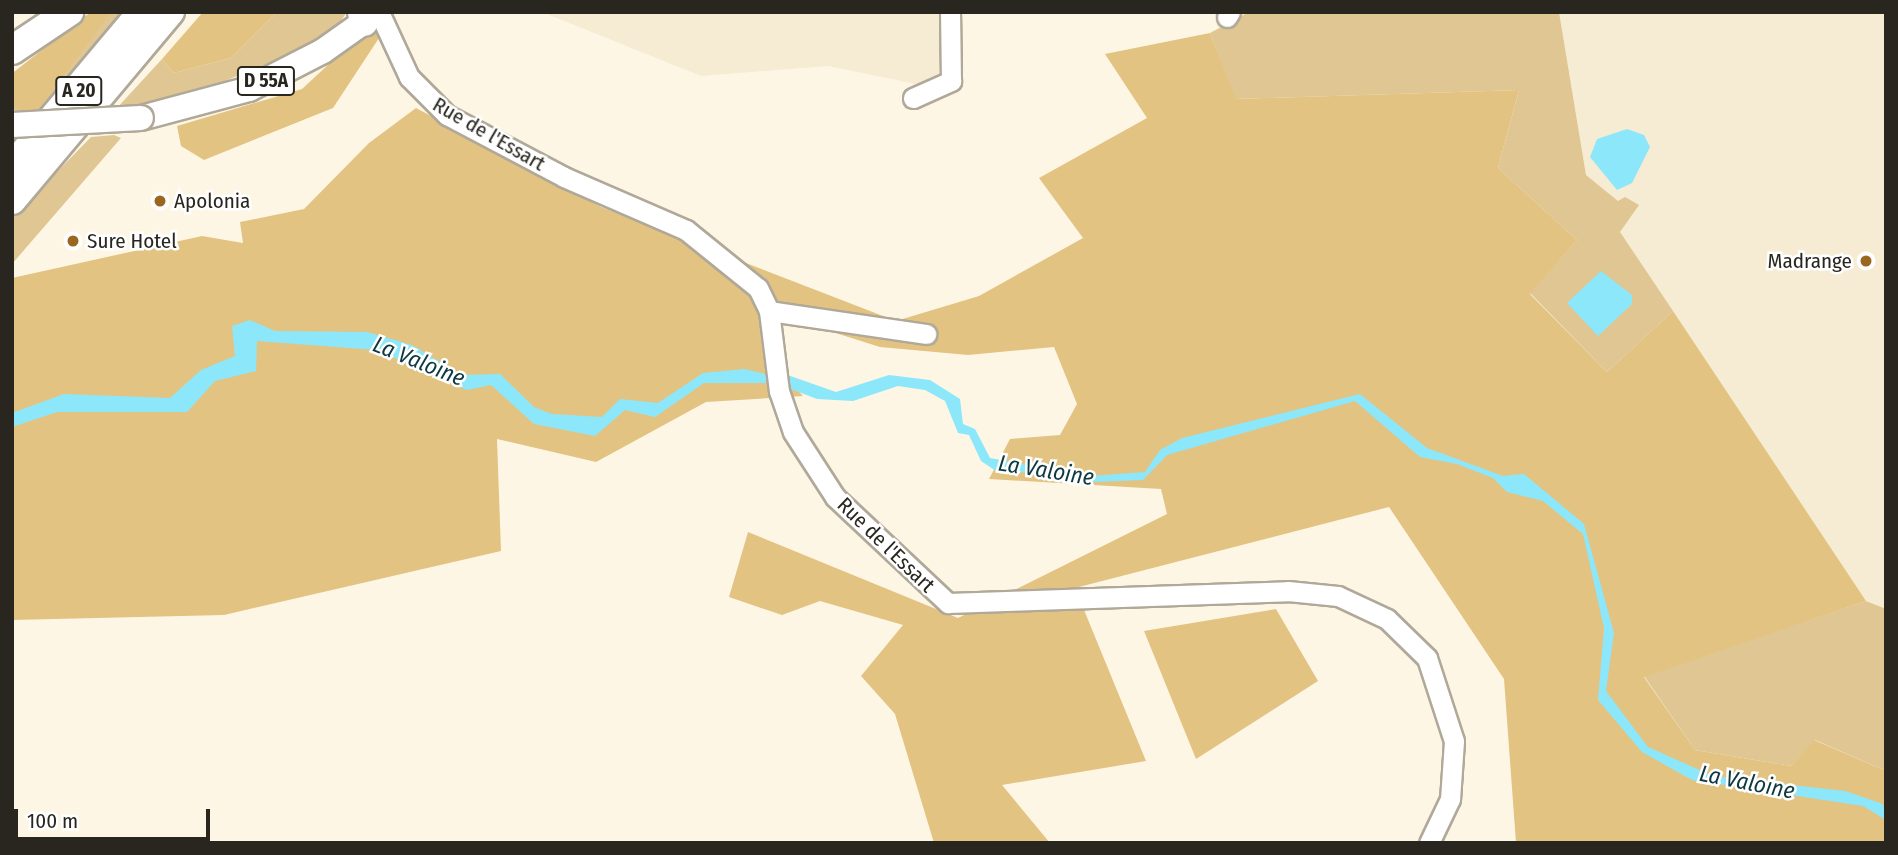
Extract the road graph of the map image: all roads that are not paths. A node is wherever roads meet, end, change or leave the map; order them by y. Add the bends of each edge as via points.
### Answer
1 (69, 12) edge
2 (142, 12) edge
3 (170, 12) edge
4 (185, 12) edge
5 (950, 12) edge
6 (371, 15) edge
7 (12, 50) edge
8 (139, 53) junction
9 (913, 98) dead end
10 (12, 125) edge
11 (12, 167) edge
12 (12, 200) edge
13 (769, 311) junction
14 (926, 334) dead end
15 (1429, 843) edge

1 - 7 highway
2 - 11 highway, A 20
3 - 8 highway, A 20
4 - 8 highway
5 - 9 street via 951,81
6 - 10 main road, D 55A, bridge via 249,89 141,118
6 - 13 street, Rue de l'Essart via 409,77 447,115 564,177 686,230 732,262
8 - 12 highway, A 20
13 - 14 street
13 - 15 street, Rue de l'Essart via 779,391 793,432 835,497 948,603 1289,591 1338,596 1387,620 1427,658 1454,741 1450,799

